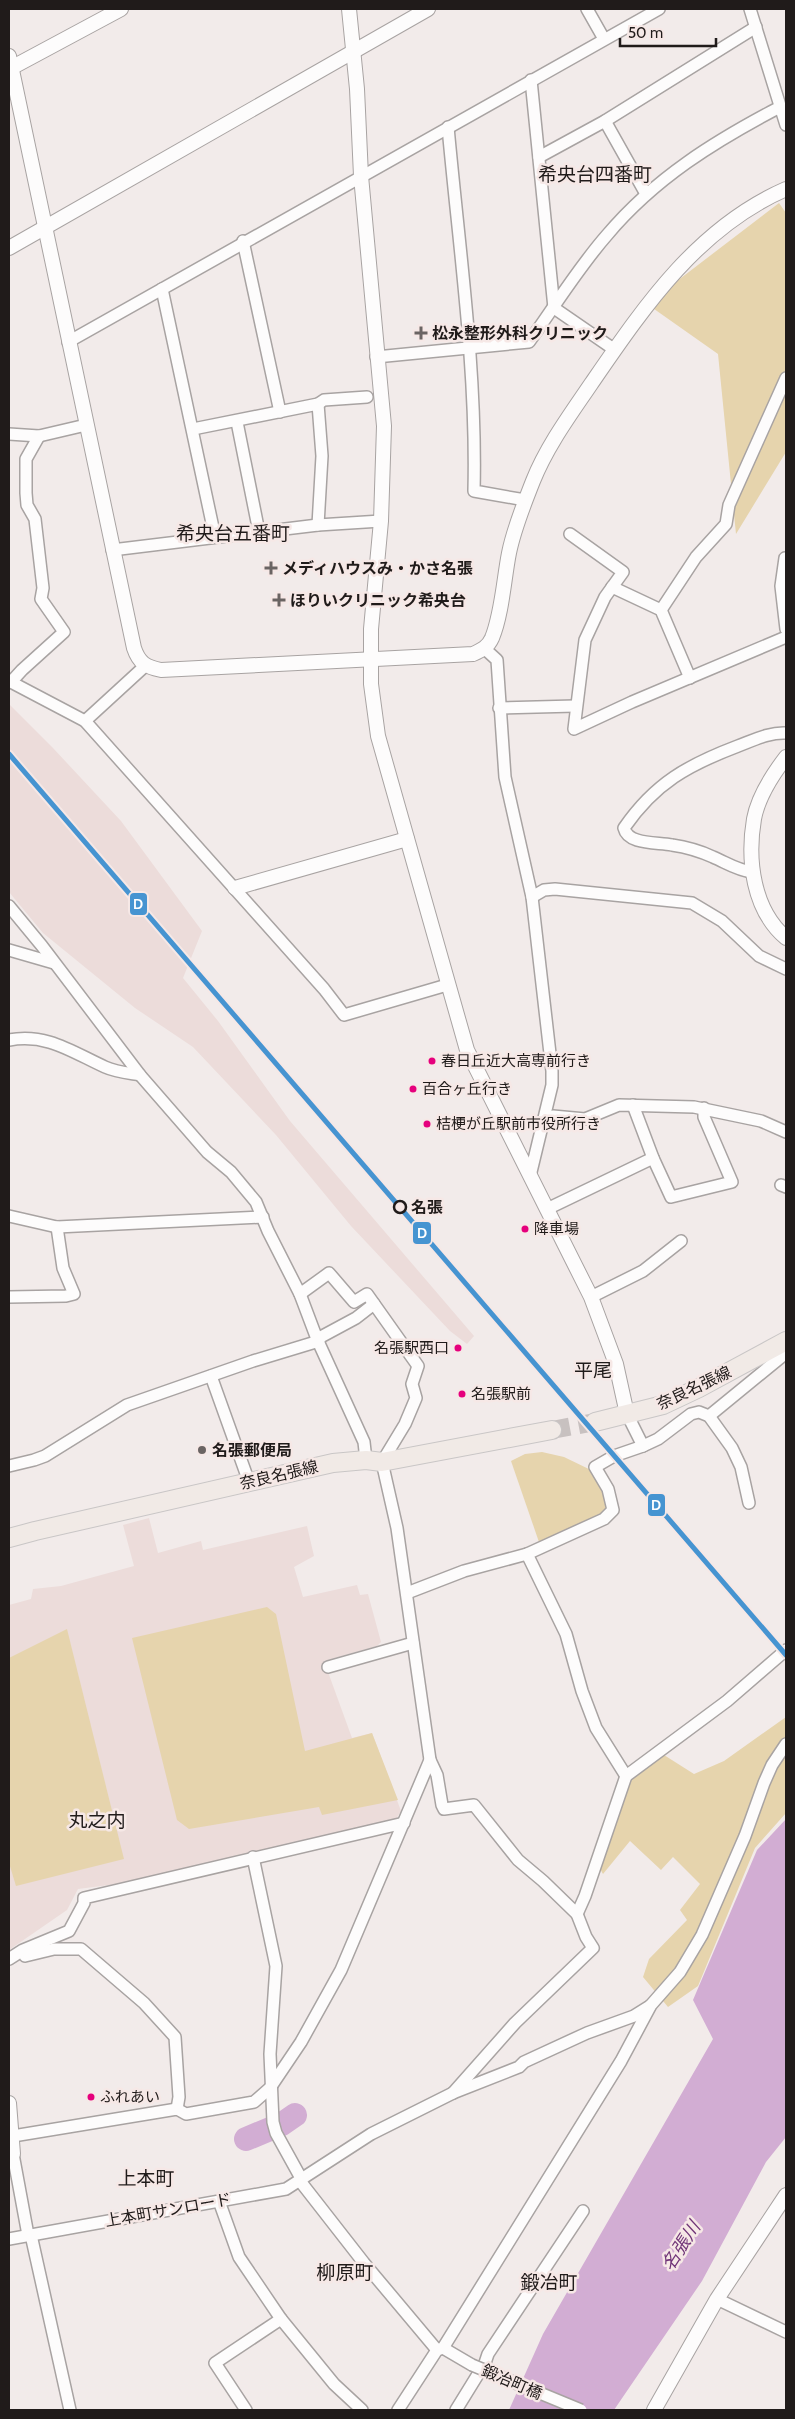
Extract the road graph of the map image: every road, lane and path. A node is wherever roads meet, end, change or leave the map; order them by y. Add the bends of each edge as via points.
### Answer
1 (121, 9) edge
2 (349, 9) edge
3 (428, 9) edge
4 (587, 9) edge
5 (658, 9) edge
6 (750, 9) edge
7 (756, 27) junction
8 (604, 39) junction
9 (353, 50) junction
10 (10, 62) edge
11 (531, 80) junction
12 (780, 107) junction
13 (605, 120) junction
14 (786, 126) edge
15 (448, 127) junction
16 (540, 157) junction
17 (361, 176) junction
18 (785, 192) edge
19 (646, 194) junction
20 (46, 227) junction
21 (243, 242) junction
22 (9, 248) edge
23 (162, 288) junction
24 (554, 308) junction
25 (68, 342) junction
26 (468, 348) junction
27 (615, 350) junction
28 (376, 357) junction
29 (786, 378) edge
30 (367, 397) dead end
31 (318, 404) junction
32 (280, 412) junction
33 (237, 422) junction
34 (86, 425) junction
35 (193, 429) junction
36 (9, 434) edge
37 (38, 436) junction
38 (526, 500) junction
39 (381, 521) junction
40 (318, 525) junction
41 (259, 532) junction
42 (570, 534) dead end
43 (215, 537) junction
44 (112, 550) junction
45 (785, 558) dead end
46 (612, 587) junction
47 (661, 610) junction
48 (786, 629) edge
49 (786, 637) edge
50 (484, 649) junction
51 (370, 658) junction
52 (144, 666) junction
53 (690, 678) junction
54 (10, 682) edge
55 (575, 706) junction
56 (499, 708) junction
57 (85, 721) junction
58 (786, 732) edge
59 (786, 757) edge
60 (407, 839) junction
61 (752, 872) junction
62 (235, 888) junction
63 (532, 898) junction
64 (9, 906) edge
65 (786, 938) edge
66 (9, 950) edge
67 (54, 963) junction
68 (786, 969) edge
69 (447, 985) junction
70 (9, 1040) edge
71 (140, 1075) junction
72 (633, 1106) junction
73 (704, 1108) junction
74 (545, 1118) junction
75 (786, 1132) edge
76 (653, 1158) junction
77 (530, 1176) junction
78 (547, 1209) junction
79 (9, 1216) edge
80 (263, 1218) junction
81 (57, 1227) junction
82 (681, 1241) dead end
83 (300, 1294) junction
84 (9, 1297) edge
85 (591, 1297) junction
86 (374, 1304) junction
87 (318, 1340) junction
88 (786, 1341) edge
89 (786, 1354) edge
90 (212, 1376) junction
91 (627, 1414) junction
92 (709, 1416) junction
93 (595, 1422) tunnel mouth
94 (552, 1430) tunnel mouth
95 (643, 1446) junction
96 (374, 1461) junction
97 (9, 1466) edge
98 (249, 1482) junction
99 (749, 1503) dead end
100 (9, 1538) edge
101 (528, 1554) junction
102 (407, 1593) junction
103 (413, 1643) junction
104 (786, 1650) edge
105 (328, 1667) dead end
106 (786, 1744) edge
107 (430, 1760) junction
108 (626, 1776) junction
109 (404, 1823) junction
110 (252, 1857) junction
111 (576, 1914) junction
112 (10, 1958) edge
113 (651, 2006) junction
114 (270, 2088) junction
115 (453, 2093) junction
116 (9, 2103) edge
117 (177, 2109) junction
118 (13, 2136) junction
119 (13, 2159) edge
120 (301, 2180) junction
121 (786, 2195) edge
122 (219, 2201) junction
123 (583, 2211) dead end
124 (30, 2235) junction
125 (9, 2238) edge
126 (717, 2300) junction
127 (281, 2319) junction
128 (786, 2332) edge
129 (440, 2349) junction
130 (70, 2410) edge
131 (246, 2410) edge
132 (362, 2410) edge
133 (398, 2410) edge
134 (456, 2410) edge
135 (581, 2410) edge
136 (654, 2410) edge

1 - 10 street
2 - 9 street
3 - 9 street
4 - 8 street
5 - 8 street
6 - 7 street
7 - 12 street
7 - 13 street
8 - 11 street
9 - 17 street
9 - 20 street
10 - 20 street
11 - 15 street
11 - 16 street
12 - 14 street
12 - 19 street via 696,155
13 - 16 street
13 - 19 street
15 - 17 street
15 - 26 street
16 - 24 street
17 - 21 street
17 - 28 street
18 - 27 street via 742,214 701,245 658,290
19 - 24 street via 607,234
20 - 22 street
20 - 25 street
21 - 23 street
21 - 32 street
23 - 25 street
23 - 35 street
24 - 26 street via 529,342
24 - 27 street
25 - 34 street
26 - 28 street
26 - 38 street via 475,448 474,492
27 - 38 street via 556,435
28 - 39 street via 384,426
29 - 47 street via 729,505 726,524 696,557
30 - 31 street via 324,400
31 - 32 street
31 - 40 street via 322,456
32 - 33 street
33 - 35 street
33 - 41 street
34 - 37 street
34 - 44 street
35 - 43 street
36 - 37 street
37 - 54 street via 26,459 26,493 35,519 41,599 64,632
38 - 50 street via 510,549 495,628
39 - 40 street
39 - 51 street
40 - 41 street
41 - 43 street
42 - 46 street via 623,572
43 - 44 street
44 - 52 street via 134,648
45 - 48 street via 780,586
46 - 47 street
46 - 55 street via 585,640
47 - 53 street
49 - 53 street
50 - 51 street via 473,654
50 - 56 street via 497,660
51 - 52 street via 161,670
51 - 60 street via 370,684 378,736
52 - 57 street
53 - 55 street via 574,729
54 - 57 street
55 - 56 street
56 - 63 street via 505,777
57 - 62 street
58 - 61 street via 750,741 681,771 648,798 624,828 634,840 698,851 736,870
59 - 61 street via 764,792 754,818
60 - 62 street
60 - 69 street
61 - 65 street via 764,909
62 - 69 street via 344,1015
63 - 68 street via 544,890 556,889 692,903 722,921 759,956
63 - 74 street via 552,1070
64 - 67 street
66 - 67 street
67 - 71 street
69 - 77 street via 467,1050
70 - 71 street via 27,1036 42,1039 76,1051 104,1067
71 - 80 street via 250,1194
72 - 73 street
72 - 74 street via 618,1105 585,1120
72 - 76 street
73 - 75 street via 761,1121
73 - 76 street via 704,1117 732,1182 671,1197
74 - 77 street
76 - 78 street
77 - 78 street
78 - 85 street
79 - 81 street
80 - 81 street
80 - 83 street
81 - 84 street via 64,1268 74,1294
82 - 85 street via 643,1270
83 - 86 street via 329,1273 354,1302 367,1294
83 - 87 street
85 - 91 street via 616,1364
86 - 87 street
86 - 96 street via 418,1366 412,1384 416,1398 406,1424
87 - 90 street
87 - 96 street
88 - 91 main road, 奈良名張線 via 663,1405
89 - 92 street
90 - 97 street via 127,1405 45,1456
90 - 98 street
91 - 93 main road, 奈良名張線
91 - 95 street
92 - 95 street via 699,1412 691,1414
92 - 99 street via 741,1467
94 - 96 main road, 奈良名張線
95 - 101 street via 595,1467 608,1489 614,1510 604,1519
96 - 98 main road, 奈良名張線 via 334,1463
96 - 102 street via 397,1528
98 - 100 main road, 奈良名張線
101 - 102 street via 464,1571
101 - 108 street via 566,1634 596,1728
102 - 103 street
103 - 105 street
103 - 107 street
104 - 108 street via 727,1701
106 - 113 street via 764,1783 702,1935 680,1972
107 - 109 street
107 - 111 street via 437,1775 444,1808 474,1805 518,1860
108 - 111 street
109 - 110 street
109 - 114 street via 341,1970 301,2042
110 - 112 street via 84,1898 69,1931
110 - 114 street via 276,1966
111 - 115 street via 593,1948 515,2023
112 - 117 street via 54,1949 82,1949 144,2003 175,2037
113 - 115 street, 上本町サンロード via 519,2067
113 - 129 street via 621,2061
114 - 117 street via 254,2102 186,2114
114 - 120 street, 鍛冶町橋 via 275,2127
115 - 120 street, 上本町サンロード via 363,2139
116 - 118 street
117 - 118 street
118 - 119 street
119 - 124 street
120 - 122 street, 上本町サンロード via 286,2189
120 - 129 street, 鍛冶町橋 via 364,2263
121 - 126 street
122 - 124 street, 上本町サンロード
122 - 127 street via 240,2257
123 - 134 street via 488,2354
124 - 125 street, 上本町サンロード
124 - 130 street
126 - 128 street
126 - 136 street
127 - 131 street via 215,2363
127 - 132 street via 334,2384
129 - 133 street
129 - 135 street, 鍛冶町橋, bridge

